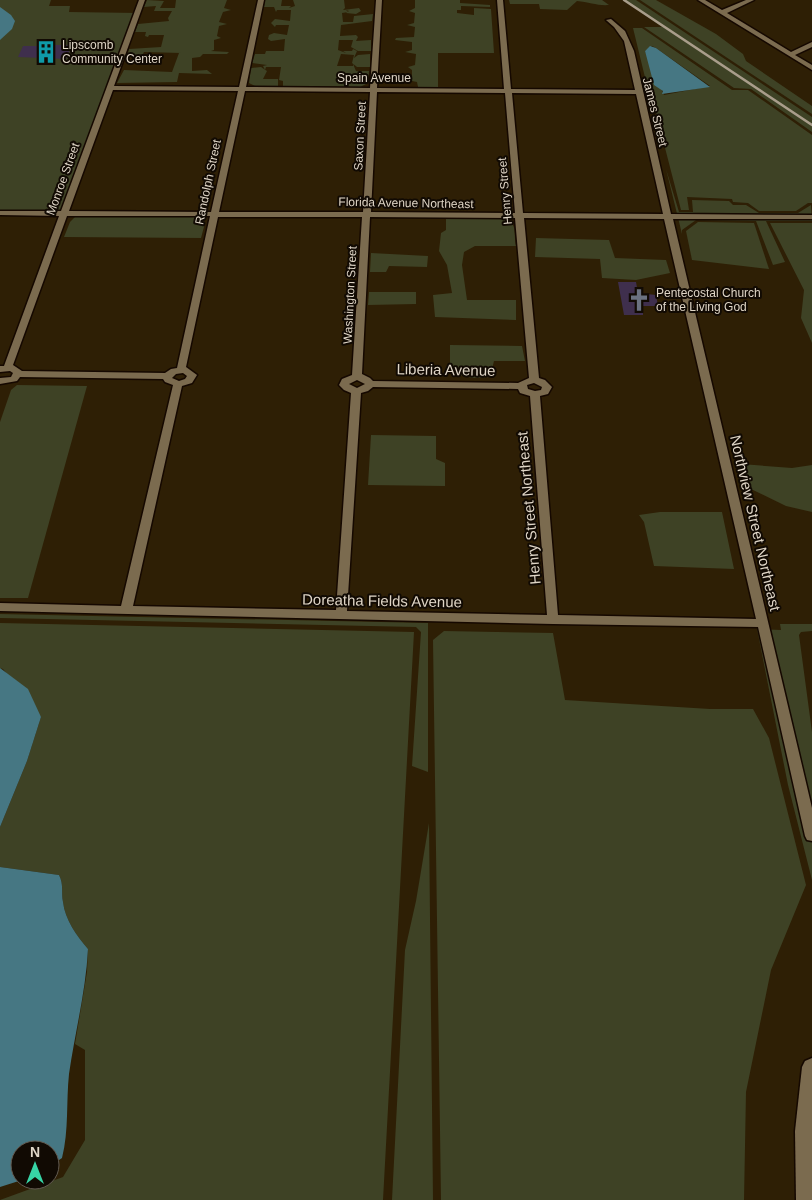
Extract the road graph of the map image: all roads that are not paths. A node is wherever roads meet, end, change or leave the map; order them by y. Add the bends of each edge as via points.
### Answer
1 (142, 0) edge
2 (261, 0) edge
3 (380, 0) edge
4 (500, 0) edge
5 (701, 0) edge
6 (751, 0) edge
7 (721, 13) junction
8 (608, 20) dead end
9 (812, 44) edge
10 (790, 55) junction
11 (812, 68) edge
12 (110, 88) junction
13 (240, 89) junction
14 (374, 90) junction
15 (507, 91) junction
16 (639, 92) junction
17 (0, 213) edge
18 (214, 213) junction
19 (64, 214) junction
20 (367, 214) junction
21 (518, 216) junction
22 (669, 216) junction
23 (812, 217) edge
24 (4, 368) edge
25 (181, 370) junction
26 (18, 374) junction
27 (167, 376) junction
28 (357, 377) junction
29 (534, 380) junction
30 (0, 383) edge
31 (178, 384) junction
32 (370, 384) junction
33 (522, 386) junction
34 (356, 391) junction
35 (535, 394) junction
36 (0, 607) edge
37 (126, 610) junction
38 (340, 615) junction
39 (553, 620) junction
40 (763, 623) junction
41 (812, 836) edge
42 (812, 1067) edge
43 (807, 1200) edge

1 - 12 street, Monroe Street
2 - 13 street, Randolph Street
3 - 14 street, Saxon Street
4 - 15 street, Henry Street
5 - 7 street
6 - 7 street
7 - 10 street
8 - 16 street, James Street via 624,33
9 - 10 street
10 - 11 street
12 - 13 street, Spain Avenue
12 - 19 street, Monroe Street
13 - 14 street, Spain Avenue
13 - 18 street, Randolph Street
14 - 15 street, Spain Avenue
14 - 20 street, Saxon Street
15 - 16 street, Spain Avenue
15 - 21 street, Henry Street
16 - 22 street, James Street
17 - 19 street, Florida Avenue Northeast
18 - 19 street, Florida Avenue Northeast
18 - 20 street, Florida Avenue Northeast
18 - 25 street, Randolph Street
19 - 24 street, Monroe Street
20 - 21 street, Florida Avenue Northeast
20 - 28 street, Washington Street
21 - 22 street, Florida Avenue Northeast
21 - 29 street, Henry Street
22 - 23 street, Florida Avenue Northeast
22 - 40 street, Northview Street Northeast
24 - 26 street via 15,369
25 - 27 street
25 - 31 street via 192,377
26 - 27 street
26 - 30 street
27 - 31 street via 170,382
28 - 32 street
28 - 34 street via 344,382 348,389
29 - 33 street
29 - 35 street via 547,387 545,392
31 - 37 street
32 - 33 street, Liberia Avenue
32 - 34 street
33 - 35 street via 524,391
34 - 38 street
35 - 39 street, Henry Street Northeast
36 - 37 street, Doreatha Fields Avenue
37 - 38 street, Doreatha Fields Avenue
38 - 39 street, Doreatha Fields Avenue
39 - 40 street, Doreatha Fields Avenue
40 - 41 street, Northview Street Northeast
42 - 43 main road via 805,1131

